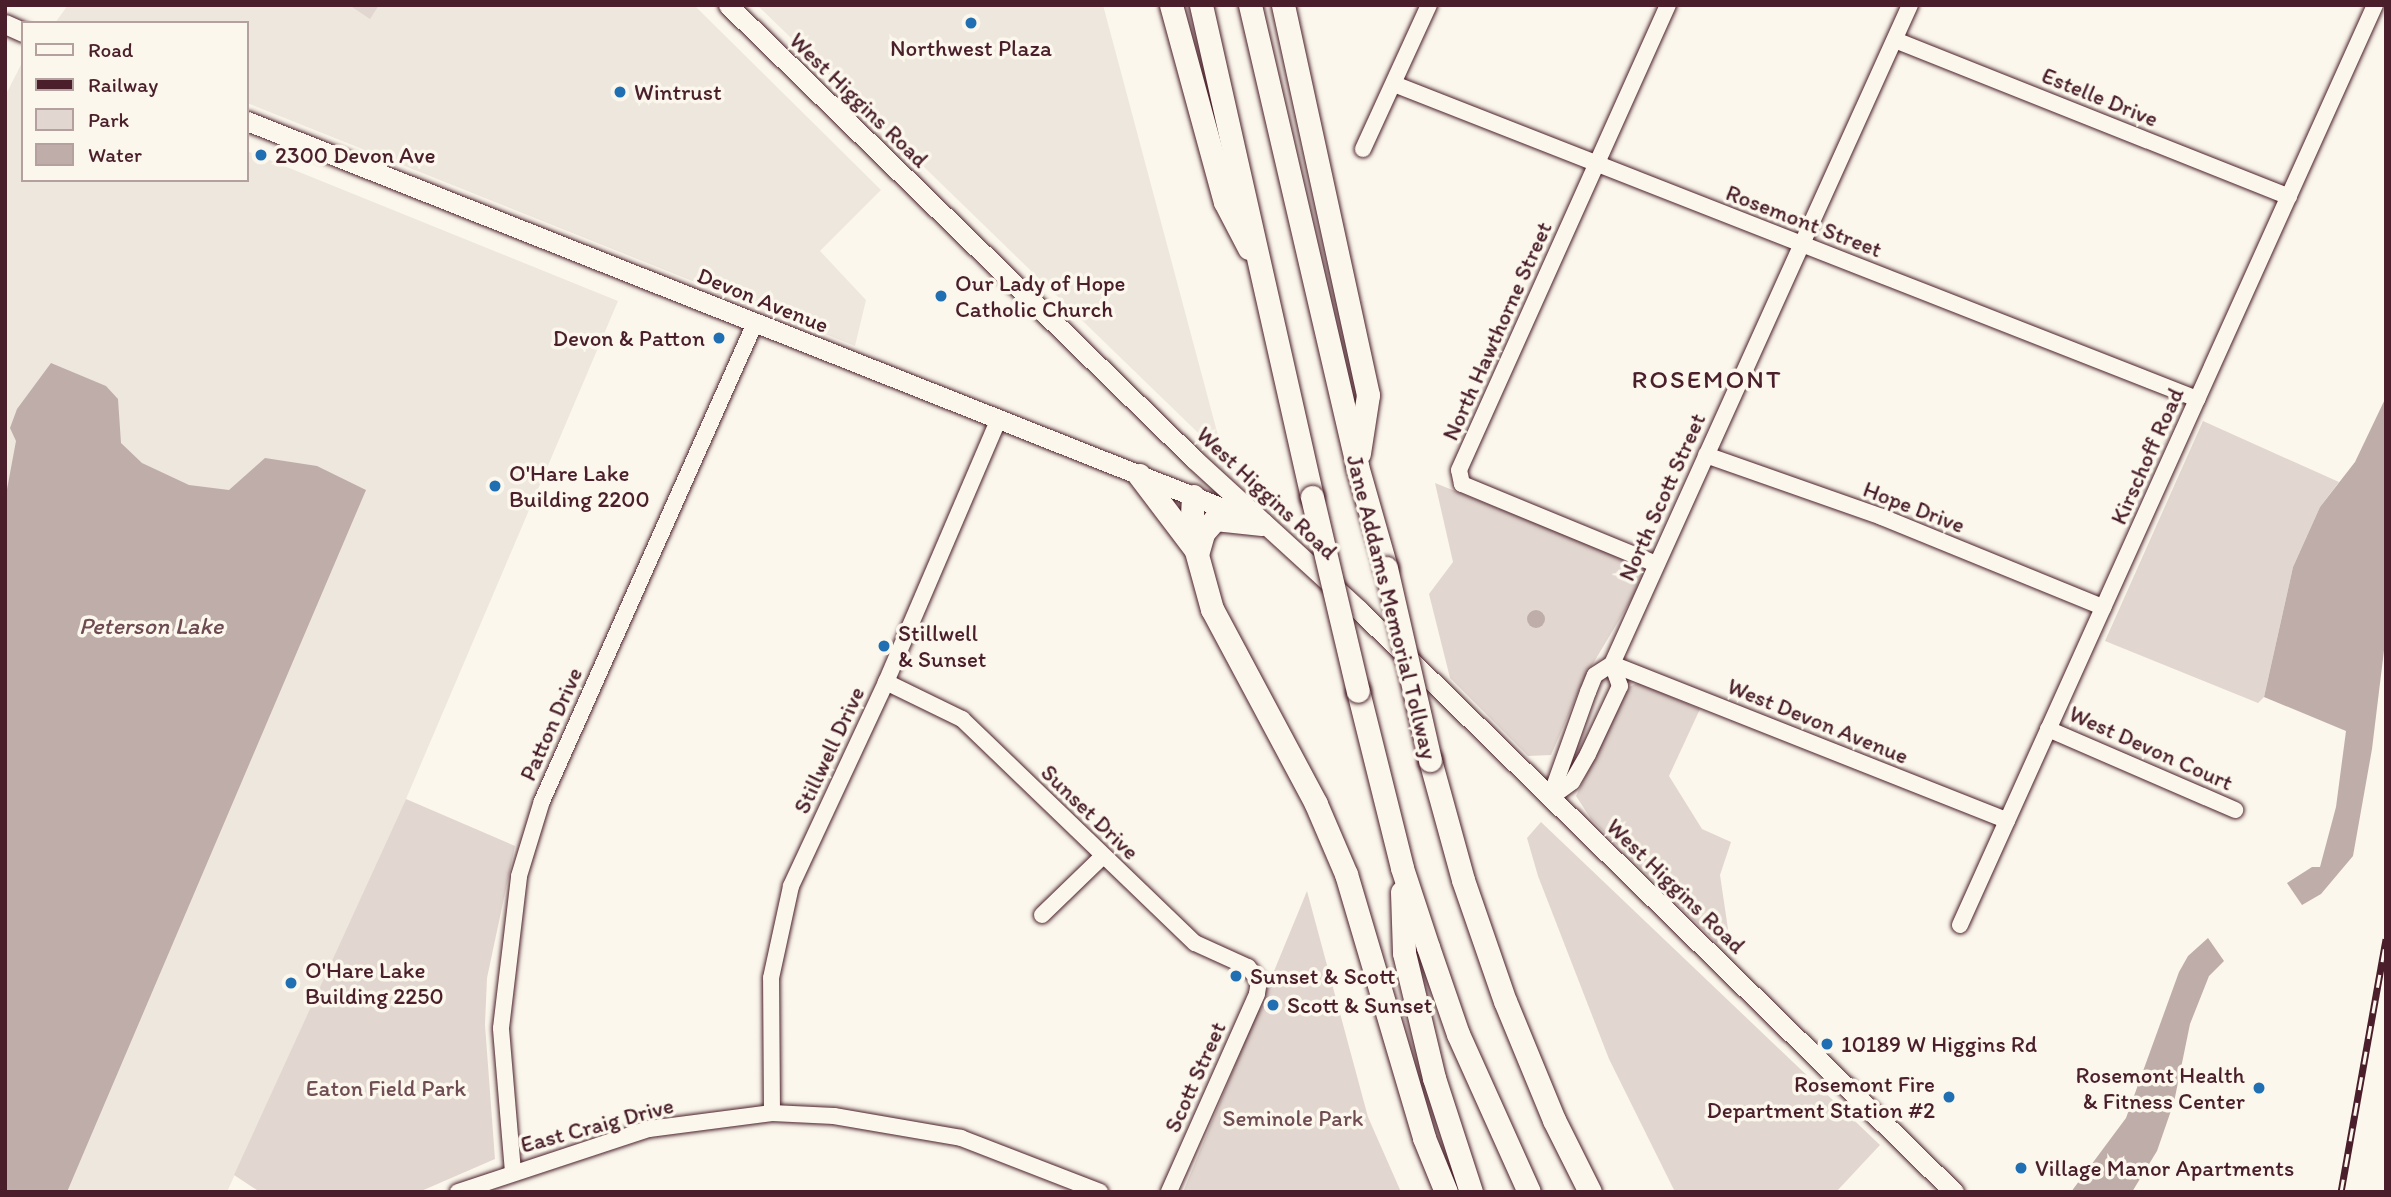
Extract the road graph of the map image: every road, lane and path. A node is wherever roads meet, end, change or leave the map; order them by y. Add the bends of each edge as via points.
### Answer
1 (728, 5) edge
2 (1171, 5) edge
3 (1201, 5) edge
4 (1250, 5) edge
5 (1283, 5) edge
6 (1429, 5) edge
7 (1668, 5) edge
8 (1910, 5) edge
9 (2375, 5) edge
10 (5, 24) edge
11 (21, 31) edge
12 (1895, 40) junction
13 (1394, 84) junction
14 (248, 121) edge
15 (1363, 149) dead end
16 (1597, 164) junction
17 (2289, 197) junction
18 (1800, 244) junction
19 (1263, 275) junction
20 (755, 323) junction
21 (2197, 399) junction
22 (998, 421) junction
23 (1706, 454) junction
24 (1200, 464) junction
25 (1357, 466) junction
26 (1139, 475) junction
27 (1193, 496) junction
28 (1262, 524) junction
29 (1198, 551) junction
30 (1656, 564) junction
31 (2103, 607) junction
32 (1612, 664) junction
33 (886, 682) junction
34 (2048, 729) junction
35 (1550, 798) junction
36 (2235, 810) dead end
37 (2007, 820) junction
38 (1102, 857) junction
39 (1402, 868) junction
40 (1042, 915) dead end
41 (1960, 925) dead end
42 (1259, 981) joint
43 (772, 1114) junction
44 (513, 1172) junction
45 (458, 1192) edge
46 (1100, 1192) edge
47 (1169, 1192) edge
48 (1446, 1192) edge
49 (1471, 1192) edge
50 (1529, 1192) edge
51 (1590, 1192) edge
52 (1954, 1192) edge

1 - 24 main road, West Higgins Road
2 - 19 highway via 1225,202
3 - 19 highway
4 - 25 highway, Jane Addams Memorial Tollway
5 - 25 highway via 1368,395
6 - 13 street
7 - 16 street, North Hawthorne Street
8 - 12 street, North Scott Street
9 - 17 street, Kirschoff Road
10 - 11 main road
12 - 17 street, Estelle Drive
12 - 18 street, North Scott Street
13 - 15 street
13 - 16 street, Rosemont Street
14 - 20 main road, Devon Avenue
16 - 18 street, Rosemont Street
16 - 30 street, North Hawthorne Street via 1459,470 1462,484
17 - 21 street, Kirschoff Road
18 - 21 street, Rosemont Street
18 - 23 street, North Scott Street
19 - 39 highway, bridge
20 - 22 main road, Devon Avenue
20 - 44 street, Patton Drive via 542,801 519,876 501,1028
21 - 31 street, Kirschoff Road
22 - 26 main road, Devon Avenue
22 - 33 street, Stillwell Drive
23 - 30 street, North Scott Street
23 - 31 street, Hope Drive via 1882,517
24 - 27 main road
24 - 28 main road, West Higgins Road
25 - 51 highway, Jane Addams Memorial Tollway, bridge via 1463,880 1505,1001 1554,1121
26 - 27 main road, Devon Avenue
26 - 29 highway
27 - 28 main road, Devon Avenue
27 - 29 highway via 1191,533
28 - 29 highway via 1215,519 1203,533
28 - 35 main road, West Higgins Road via 1358,609
29 - 48 highway via 1212,609 1230,651 1289,752 1346,874 1424,1138
30 - 32 street, North Scott Street
31 - 34 street, Kirschoff Road
32 - 35 street, North Scott Street via 1595,675
32 - 35 street, North Scott Street via 1620,685 1572,782
32 - 37 street, West Devon Avenue
33 - 38 street, Sunset Drive via 962,719
33 - 43 street, Stillwell Drive via 788,899 771,978
34 - 36 street, West Devon Court
34 - 37 street, Kirschoff Road
35 - 52 main road, West Higgins Road
37 - 41 street, Kirschoff Road
38 - 40 street
38 - 42 street, Sunset Drive via 1195,943 1248,967
39 - 49 highway via 1404,953 1434,1079
39 - 50 highway via 1458,1034
42 - 47 street, Scott Street via 1258,994
43 - 44 street, East Craig Drive via 649,1129
43 - 46 street, East Craig Drive via 834,1116 961,1138
44 - 45 street, East Craig Drive

